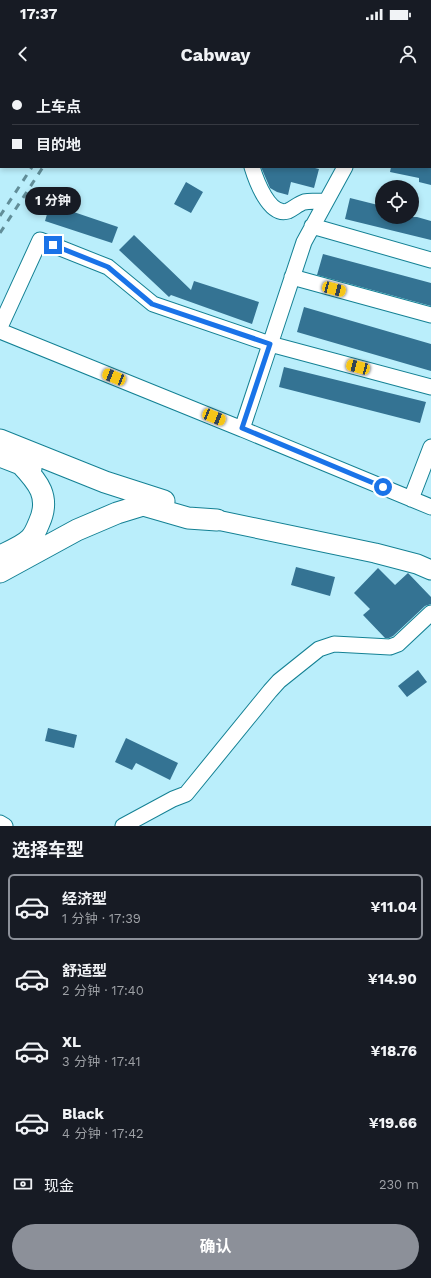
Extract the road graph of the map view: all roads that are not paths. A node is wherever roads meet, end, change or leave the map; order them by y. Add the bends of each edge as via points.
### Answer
1 (252, 168) edge
2 (343, 168) edge
3 (326, 201) junction
4 (312, 226) junction
5 (431, 260) edge
6 (292, 277) junction
7 (431, 316) edge
8 (0, 327) edge
9 (0, 331) edge
10 (270, 344) junction
11 (431, 387) edge
12 (242, 428) junction
13 (0, 440) edge
14 (431, 447) edge
15 (0, 456) edge
16 (21, 464) junction
17 (411, 498) junction
18 (143, 505) junction
19 (431, 507) edge
20 (217, 520) junction
21 (0, 556) edge
22 (431, 570) edge
23 (0, 572) edge
24 (431, 613) edge
25 (0, 823) edge
26 (5, 826) edge
27 (123, 826) edge

1 - 3 street via 261,191 269,203 278,210 286,212 304,202
2 - 3 street
3 - 4 street
4 - 5 street
4 - 6 street
6 - 7 street
6 - 10 street
8 - 10 street via 40,240 108,267 152,304
9 - 12 street
10 - 11 street
10 - 12 street
12 - 17 street
13 - 20 main road via 105,482
14 - 17 street
15 - 16 main road
16 - 18 main road via 92,492
16 - 21 main road via 36,480 42,493 44,506 41,520 30,539
17 - 19 street
18 - 20 main road via 188,518
18 - 23 main road via 117,512 77,530
20 - 22 street via 375,553
24 - 27 street via 398,644 390,647 334,644 319,649 279,681 186,794
25 - 26 street

